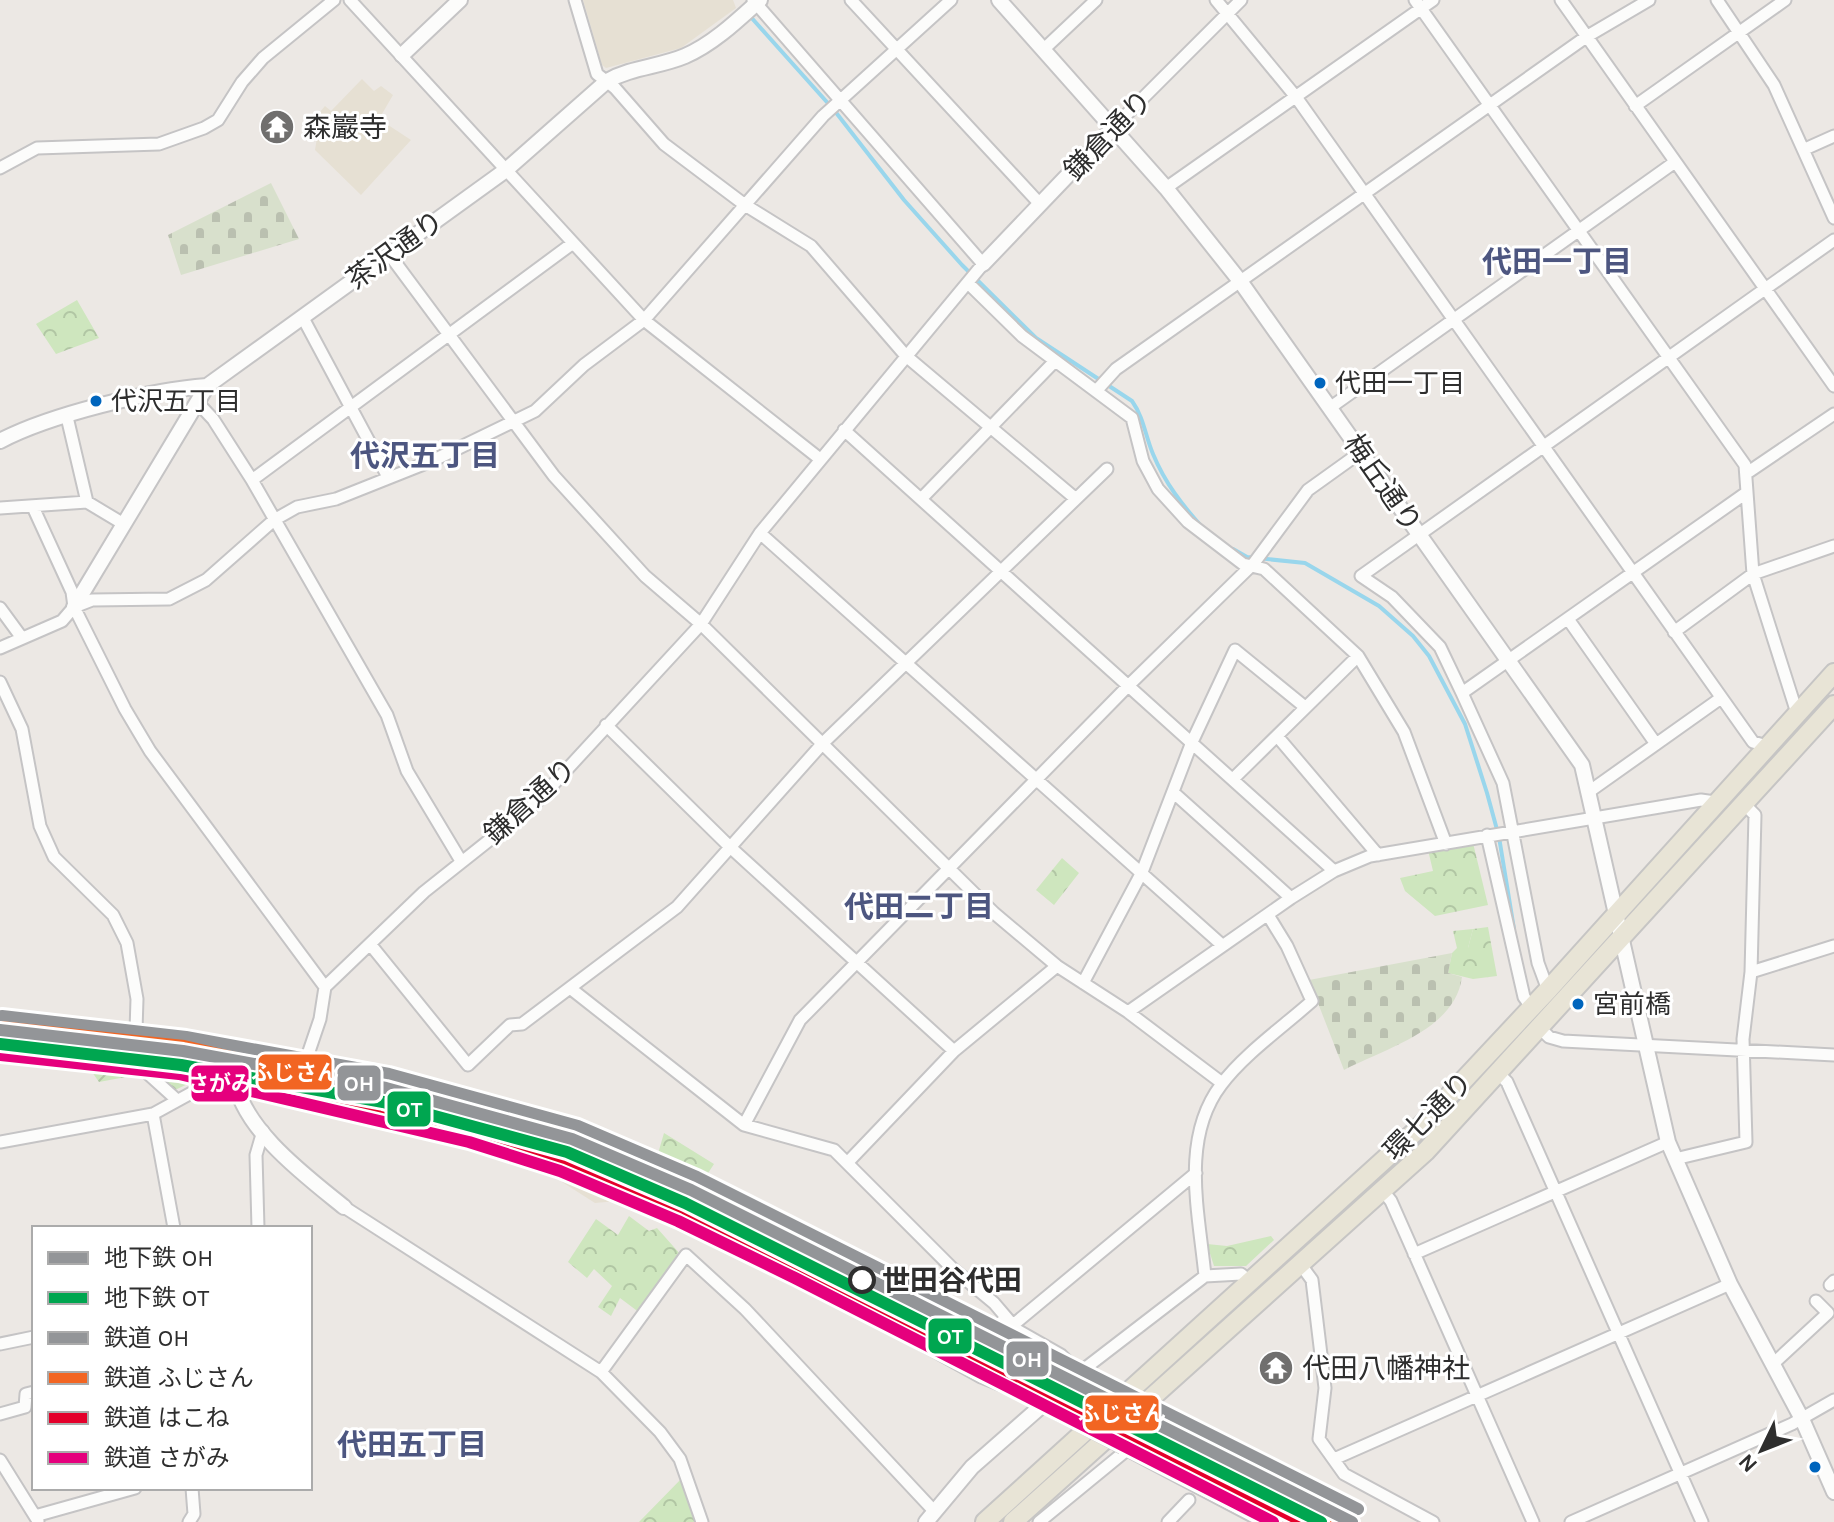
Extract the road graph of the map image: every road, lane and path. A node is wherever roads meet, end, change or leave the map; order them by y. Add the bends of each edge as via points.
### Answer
1 (334, 0) edge
2 (350, 0) edge
3 (460, 0) edge
4 (575, 0) edge
5 (851, 0) edge
6 (951, 0) edge
7 (999, 0) edge
8 (1096, 0) edge
9 (1216, 0) edge
10 (1241, 0) edge
11 (1433, 0) edge
12 (1561, 0) edge
13 (1649, 0) edge
14 (1717, 0) edge
15 (1785, 0) edge
16 (1418, 4) edge
17 (753, 5) edge
18 (1228, 13) junction
19 (1739, 31) junction
20 (1586, 37) junction
21 (1044, 49) junction
22 (896, 50) junction
23 (402, 55) junction
24 (607, 81) junction
25 (1296, 97) junction
26 (839, 101) junction
27 (1489, 105) junction
28 (1635, 106) junction
29 (1114, 127) junction
30 (1834, 136) edge
31 (1805, 149) junction
32 (1675, 162) junction
33 (0, 168) edge
34 (506, 170) junction
35 (1166, 188) junction
36 (1364, 193) junction
37 (1040, 204) junction
38 (745, 205) junction
39 (1834, 218) edge
40 (1580, 232) junction
41 (1834, 240) edge
42 (573, 243) junction
43 (389, 254) junction
44 (974, 274) junction
45 (1240, 281) junction
46 (1765, 289) junction
47 (303, 318) junction
48 (644, 320) junction
49 (1455, 321) junction
50 (450, 336) junction
51 (906, 356) junction
52 (1668, 357) junction
53 (1055, 361) junction
54 (207, 386) junction
55 (1834, 386) edge
56 (1099, 387) junction
57 (197, 402) junction
58 (1331, 407) junction
59 (351, 409) junction
60 (1834, 414) edge
61 (67, 417) junction
62 (515, 424) junction
63 (992, 429) junction
64 (844, 430) junction
65 (0, 441) edge
66 (1542, 445) junction
67 (1361, 452) junction
68 (820, 459) junction
69 (1107, 469) dead end
70 (1747, 473) junction
71 (388, 477) junction
72 (252, 480) junction
73 (1746, 493) junction
74 (921, 499) junction
75 (1076, 499) junction
76 (87, 502) junction
77 (33, 507) junction
78 (0, 508) edge
79 (274, 520) junction
80 (122, 523) junction
81 (760, 533) junction
82 (1418, 534) junction
83 (1834, 546) edge
84 (1255, 562) junction
85 (1001, 571) junction
86 (1632, 573) junction
87 (1753, 574) junction
88 (74, 607) junction
89 (0, 608) edge
90 (1568, 619) junction
91 (701, 624) junction
92 (1674, 632) junction
93 (22, 638) junction
94 (0, 648) edge
95 (1358, 656) junction
96 (1508, 661) junction
97 (905, 662) junction
98 (1834, 673) edge
99 (0, 682) edge
100 (1128, 686) junction
101 (1462, 693) junction
102 (1721, 698) junction
103 (1834, 705) edge
104 (1305, 707) junction
105 (1797, 713) junction
106 (606, 725) junction
107 (1277, 736) junction
108 (1192, 742) junction
109 (823, 743) junction
110 (1656, 744) junction
111 (1767, 746) junction
112 (1037, 779) junction
113 (1233, 779) junction
114 (1590, 791) junction
115 (1174, 793) junction
116 (1715, 802) junction
117 (1743, 803) junction
118 (1595, 815) junction
119 (1512, 829) junction
120 (1492, 834) junction
121 (1446, 844) junction
122 (730, 847) junction
123 (1378, 855) junction
124 (461, 861) junction
125 (948, 871) junction
126 (1334, 871) junction
127 (1142, 872) junction
128 (1291, 898) junction
129 (1617, 913) junction
130 (1268, 915) junction
131 (1622, 937) junction
132 (370, 944) junction
133 (1222, 945) junction
134 (1834, 946) edge
135 (857, 962) junction
136 (1057, 966) junction
137 (1751, 972) junction
138 (1083, 983) junction
139 (325, 987) junction
140 (570, 988) junction
141 (1548, 990) junction
142 (1532, 1008) junction
143 (1128, 1012) junction
144 (1540, 1028) junction
145 (1647, 1045) junction
146 (1743, 1048) junction
147 (954, 1051) junction
148 (1834, 1055) edge
149 (1498, 1073) junction
150 (235, 1079) junction
151 (1222, 1083) junction
152 (177, 1100) junction
153 (153, 1114) junction
154 (744, 1125) junction
155 (263, 1131) junction
156 (0, 1142) edge
157 (1668, 1142) junction
158 (1675, 1159) junction
159 (848, 1162) junction
160 (1196, 1173) junction
161 (1383, 1191) junction
162 (1556, 1192) junction
163 (695, 1198) dead end
164 (344, 1207) joint
165 (174, 1226) edge
166 (258, 1226) edge
167 (1414, 1254) junction
168 (1301, 1265) junction
169 (1205, 1276) junction
170 (1252, 1283) junction
171 (1730, 1284) junction
172 (1816, 1301) dead end
173 (1007, 1323) junction
174 (1617, 1333) junction
175 (32, 1337) edge
176 (0, 1344) edge
177 (1774, 1363) junction
178 (968, 1370) junction
179 (601, 1372) junction
180 (1079, 1373) junction
181 (1037, 1386) joint
182 (32, 1392) edge
183 (1476, 1395) junction
184 (1026, 1396) dead end
185 (1834, 1400) edge
186 (1050, 1406) junction
187 (0, 1414) edge
188 (1802, 1419) junction
189 (1125, 1447) junction
190 (1334, 1459) junction
191 (0, 1460) edge
192 (1679, 1473) junction
193 (129, 1490) edge
194 (192, 1490) edge
195 (1834, 1492) edge
196 (1189, 1500) dead end
197 (930, 1516) edge
198 (37, 1519) edge
199 (189, 1522) edge
200 (702, 1522) edge
201 (985, 1522) edge
202 (1013, 1522) edge
203 (1039, 1522) edge
204 (1168, 1522) edge
205 (1267, 1522) edge
206 (1433, 1522) edge
207 (1533, 1522) edge
208 (1571, 1522) edge
209 (1702, 1522) edge

1 - 33 street via 263,58 218,120 159,144 37,148
2 - 23 street
3 - 23 street
4 - 24 street via 597,74
5 - 22 street
6 - 22 street
7 - 21 street, 梅丘通り
8 - 21 street
9 - 18 street
10 - 18 street, 鎌倉通り
11 - 16 street
12 - 20 street
13 - 20 street
14 - 19 street
15 - 19 street
16 - 25 street
16 - 27 street
17 - 24 street, 茶沢通り via 683,57
17 - 26 street
18 - 25 street
18 - 29 street, 鎌倉通り
19 - 28 street
19 - 31 street via 1774,85
20 - 27 street
20 - 28 street
21 - 29 street, 梅丘通り
22 - 26 street
22 - 37 street
23 - 34 street
24 - 34 street, 茶沢通り
24 - 38 street via 664,144
25 - 35 street
25 - 36 street
26 - 38 street
26 - 44 street
27 - 36 street
27 - 40 street
28 - 32 street
29 - 35 street, 梅丘通り
29 - 37 street, 鎌倉通り
30 - 31 street
31 - 39 street
32 - 40 street
32 - 46 street
34 - 42 street
34 - 43 street, 茶沢通り
35 - 45 street, 梅丘通り
36 - 45 street
36 - 49 street
37 - 44 street, 鎌倉通り
38 - 48 street
38 - 51 street via 811,246
40 - 49 street
40 - 52 street
41 - 46 street
42 - 48 street
42 - 50 street
43 - 47 street, 茶沢通り
43 - 50 street
44 - 51 street, 鎌倉通り
44 - 53 street via 1022,336
45 - 56 street
45 - 58 street, 梅丘通り
46 - 52 street
46 - 55 street
47 - 54 street, 茶沢通り
47 - 59 street
48 - 62 street
48 - 68 street
49 - 58 street
49 - 66 street
50 - 59 street
50 - 62 street
51 - 63 street
51 - 64 street, 鎌倉通り
52 - 66 street
52 - 70 street
53 - 56 street
53 - 63 street
54 - 57 street
54 - 61 street, 茶沢通り
56 - 84 street via 1132,418 1136,440 1171,505 1209,541
57 - 72 street
57 - 80 street
58 - 67 street, 梅丘通り
59 - 71 street
59 - 72 street
60 - 70 street
61 - 65 street, 茶沢通り via 28,426
61 - 76 street
62 - 71 street
62 - 91 street via 594,524
63 - 74 street
63 - 75 street
64 - 68 street, 鎌倉通り
64 - 74 street
66 - 82 street
66 - 86 street
67 - 82 street, 梅丘通り
67 - 84 street via 1308,490
68 - 81 street, 鎌倉通り
69 - 75 street
70 - 73 street
71 - 79 street via 336,499 297,507
72 - 79 street
73 - 86 street
73 - 87 street
74 - 85 street
75 - 85 street
76 - 77 street
76 - 80 street
77 - 78 street
77 - 88 street
79 - 88 street via 206,580 181,595 92,600
79 - 124 street via 387,715 407,771
80 - 88 street
81 - 91 street, 鎌倉通り
81 - 97 street
82 - 96 street, 梅丘通り
82 - 101 street via 1361,576 1392,597 1440,647
83 - 87 street
84 - 95 street
84 - 100 street
85 - 97 street
85 - 100 street
86 - 90 street
86 - 92 street
87 - 92 street
87 - 105 street
88 - 93 street via 62,621
88 - 139 street via 150,751
89 - 93 street
90 - 96 street
90 - 110 street
91 - 106 street, 鎌倉通り
91 - 109 street
92 - 102 street
93 - 94 street
95 - 104 street
95 - 121 street via 1404,732
96 - 101 street
96 - 114 street, 梅丘通り via 1582,765
97 - 109 street
97 - 112 street
98 - 105 main road, 環七通り
99 - 152 street via 22,729 40,826 54,857 121,927 137,999 135,1062
100 - 108 street
100 - 112 street
101 - 119 street via 1503,783
102 - 110 street
102 - 111 street via 1753,742
103 - 117 main road, 環七通り
104 - 107 street
104 - 108 street via 1235,650
105 - 111 main road, 環七通り
106 - 122 street
106 - 124 street, 鎌倉通り via 536,803
107 - 113 street
107 - 123 street
108 - 113 street
108 - 115 street
109 - 122 street
109 - 125 street
110 - 114 street
111 - 116 main road, 環七通り
112 - 125 street
112 - 127 street
113 - 126 street
114 - 118 street, 梅丘通り
115 - 127 street
115 - 128 street
116 - 118 street
116 - 129 main road, 環七通り
117 - 131 main road, 環七通り
117 - 137 street via 1755,815
118 - 119 street
118 - 129 street, 梅丘通り
119 - 120 street
119 - 141 street
120 - 121 street
120 - 142 street via 1524,997
121 - 123 street
122 - 135 street
122 - 140 street via 677,907
123 - 126 street
124 - 132 street, 鎌倉通り
125 - 135 street
125 - 136 street
126 - 128 street
127 - 133 street
127 - 138 street
128 - 130 street
129 - 131 street, 梅丘通り
129 - 141 main road, 環七通り
130 - 133 street
130 - 151 street via 1312,1001
131 - 144 main road, 環七通り
131 - 145 street, 梅丘通り
132 - 139 street, 鎌倉通り
132 - 140 street via 468,1065 510,1025 522,1024
133 - 143 street
134 - 137 street
135 - 147 street
135 - 154 street via 794,1027
136 - 138 street
136 - 147 street
137 - 146 street
138 - 143 street
139 - 150 street via 301,1075 284,1084
140 - 154 street
141 - 142 main road, 環七通り
142 - 170 main road, 環七通り via 1417,1130
143 - 151 street
144 - 145 street via 1557,1040
144 - 149 main road, 環七通り
145 - 146 street
145 - 157 street, 梅丘通り
146 - 148 street
146 - 158 street via 1746,1142
147 - 159 street
149 - 161 main road, 環七通り
149 - 162 street via 1507,1082
150 - 152 street via 215,1080
150 - 155 street via 237,1092
151 - 160 street via 1206,1108 1197,1139
152 - 153 street
153 - 156 street
153 - 165 street
154 - 159 street via 834,1150
155 - 164 street via 289,1162
155 - 166 street via 256,1155
157 - 158 street, 梅丘通り
157 - 162 street
158 - 171 street, 梅丘通り
159 - 173 street
160 - 169 street
160 - 173 street
161 - 167 street
161 - 168 main road, 環七通り
162 - 167 street
162 - 174 street
163 - 178 street via 714,1225 804,1271 823,1290
164 - 179 street
167 - 183 street
168 - 190 street via 1312,1280 1325,1388 1319,1439
168 - 202 main road, 環七通り
169 - 170 street via 1241,1274
169 - 180 street
170 - 201 main road, 環七通り
171 - 174 street
171 - 177 street, 梅丘通り
172 - 177 street via 1828,1313
173 - 178 street
173 - 180 street via 1061,1355
173 - 186 street via 985,1355 985,1367 1037,1392
174 - 183 street
174 - 192 street
175 - 176 street
177 - 188 street, 梅丘通り
178 - 184 street
179 - 197 street via 686,1255 745,1309
179 - 200 street via 680,1459
180 - 186 street
181 - 181 street via 1042,1389 1064,1371 1063,1366 1010,1337 997,1359
182 - 187 street via 26,1394 25,1407
183 - 190 street
183 - 207 street
185 - 188 street
186 - 189 street, bridge
186 - 197 street via 972,1467
188 - 192 street
188 - 195 street, 梅丘通り
189 - 203 street
189 - 205 street
190 - 206 street via 1344,1474
191 - 198 street
192 - 208 street
192 - 209 street
193 - 198 street
194 - 199 street via 194,1514
196 - 204 street

